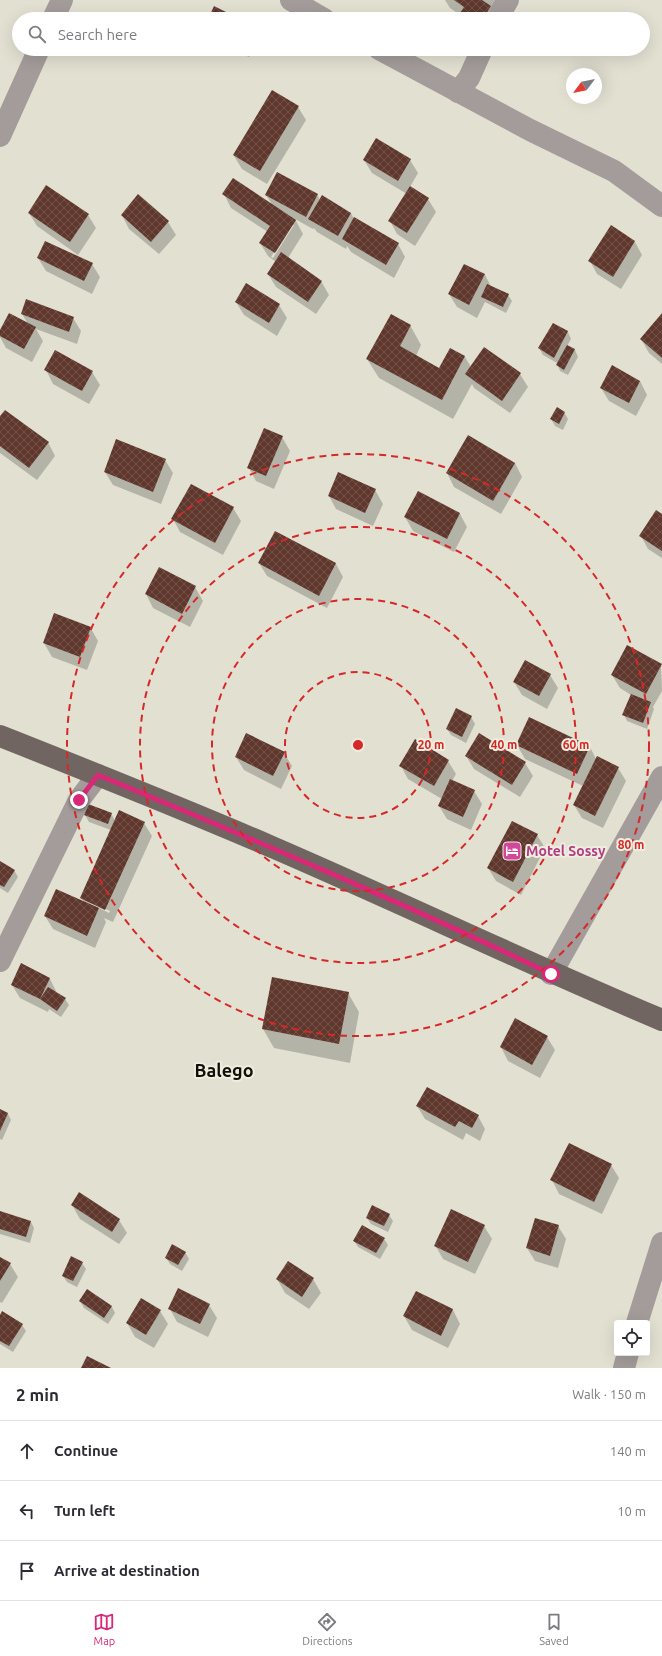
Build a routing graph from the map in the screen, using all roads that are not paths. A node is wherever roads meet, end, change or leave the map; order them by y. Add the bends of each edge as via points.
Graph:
1 (62, 0) edge
2 (291, 0) edge
3 (508, 0) edge
4 (56, 12) edge
5 (312, 12) edge
6 (501, 12) edge
7 (37, 56) edge
8 (392, 56) edge
9 (479, 56) edge
10 (458, 92) junction
11 (0, 136) edge
12 (662, 206) edge
13 (0, 736) edge
14 (98, 775) junction
15 (662, 777) edge
16 (0, 962) edge
17 (551, 974) junction
18 (662, 1020) edge
19 (662, 1242) edge
20 (638, 1320) edge
21 (627, 1356) edge
22 (624, 1368) edge

1 - 4 street
2 - 5 street
3 - 6 street
7 - 11 street
8 - 10 street
9 - 10 street via 469,78
10 - 12 street via 614,172
13 - 14 main road
14 - 16 street via 79,800
14 - 17 main road via 278,849 473,936
15 - 17 street
17 - 18 main road
19 - 20 street
21 - 22 street

